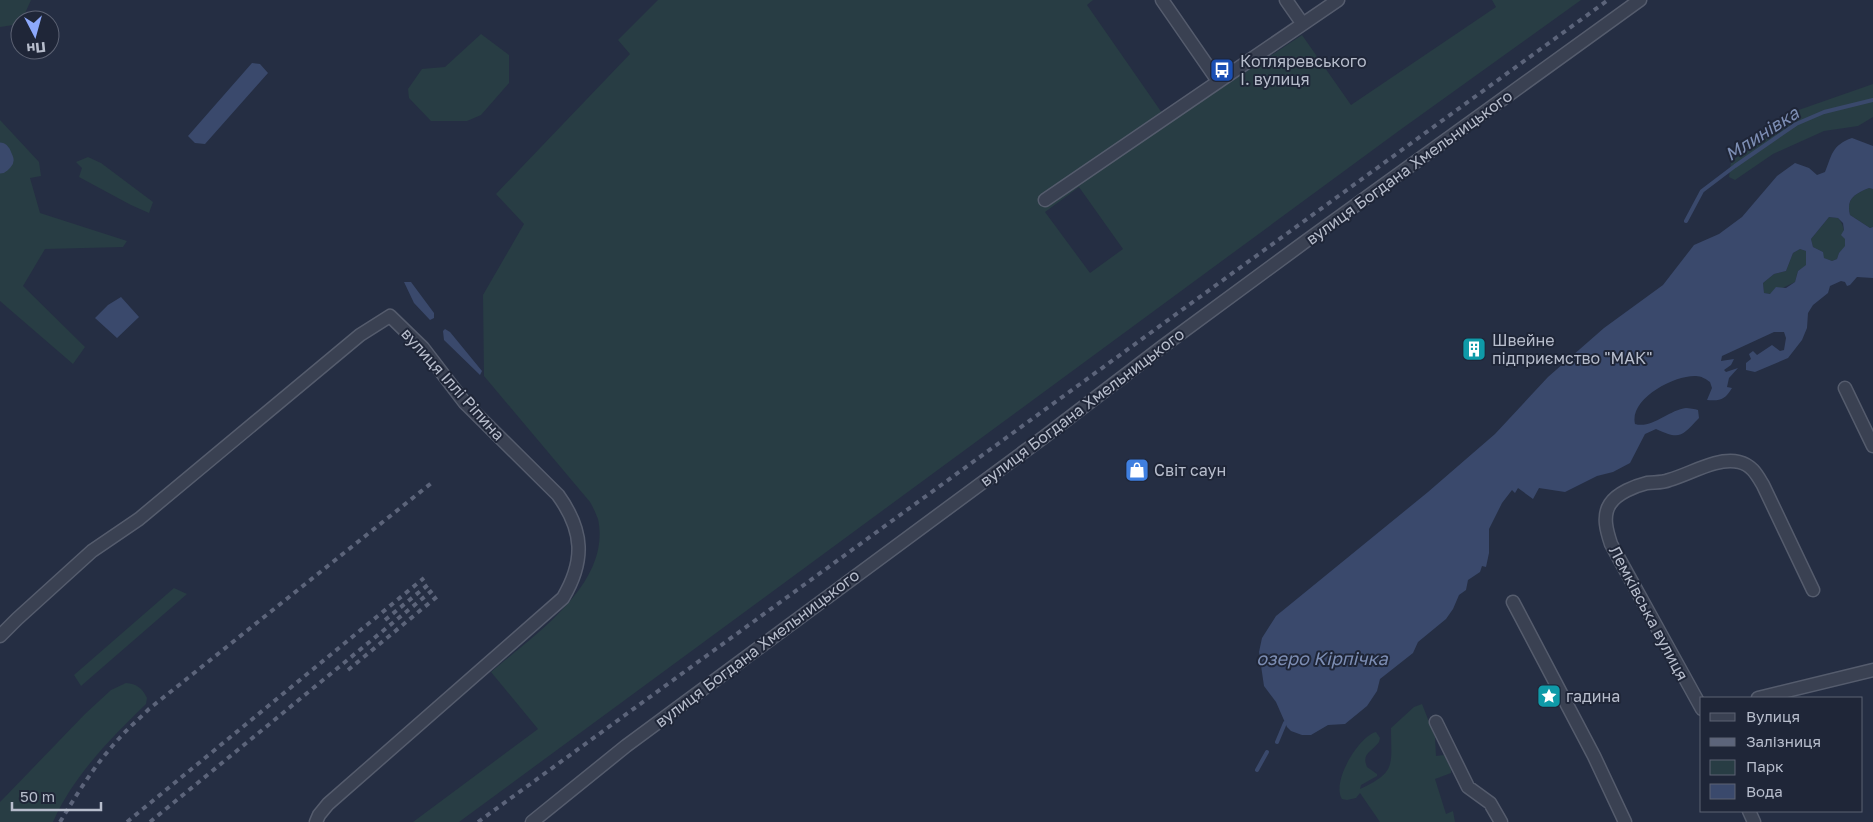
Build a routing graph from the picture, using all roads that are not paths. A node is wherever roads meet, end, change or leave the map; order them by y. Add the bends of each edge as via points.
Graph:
1 (1162, 0) edge
2 (1286, 0) edge
3 (1338, 0) edge
4 (1640, 0) edge
5 (1302, 23) junction
6 (1218, 81) junction
7 (1045, 200) dead end
8 (1844, 388) dead end
9 (1873, 446) edge
10 (1813, 590) dead end
11 (1513, 602) dead end
12 (0, 636) edge
13 (1873, 670) edge
14 (1762, 697) edge
15 (1700, 705) edge
16 (1436, 722) dead end
17 (316, 822) edge
18 (532, 822) edge
19 (1501, 822) edge
20 (1625, 822) edge

1 - 6 street
2 - 5 street
3 - 5 street
4 - 18 street, вулиця Богдана Хмельницького via 1194,324 626,746
5 - 6 street
6 - 7 street
8 - 9 street
10 - 15 street, Лемківська вулиця via 1763,485 1746,464 1718,463 1667,481 1647,483 1619,495 1610,504 1606,529 1611,544
11 - 20 street
12 - 17 street, вулиця Іллі Ріпина via 92,552 139,519 360,335 390,316 423,348 465,403 558,495 568,509 579,540 576,571 563,598 328,804
13 - 14 street
16 - 19 street via 1468,787 1490,803

